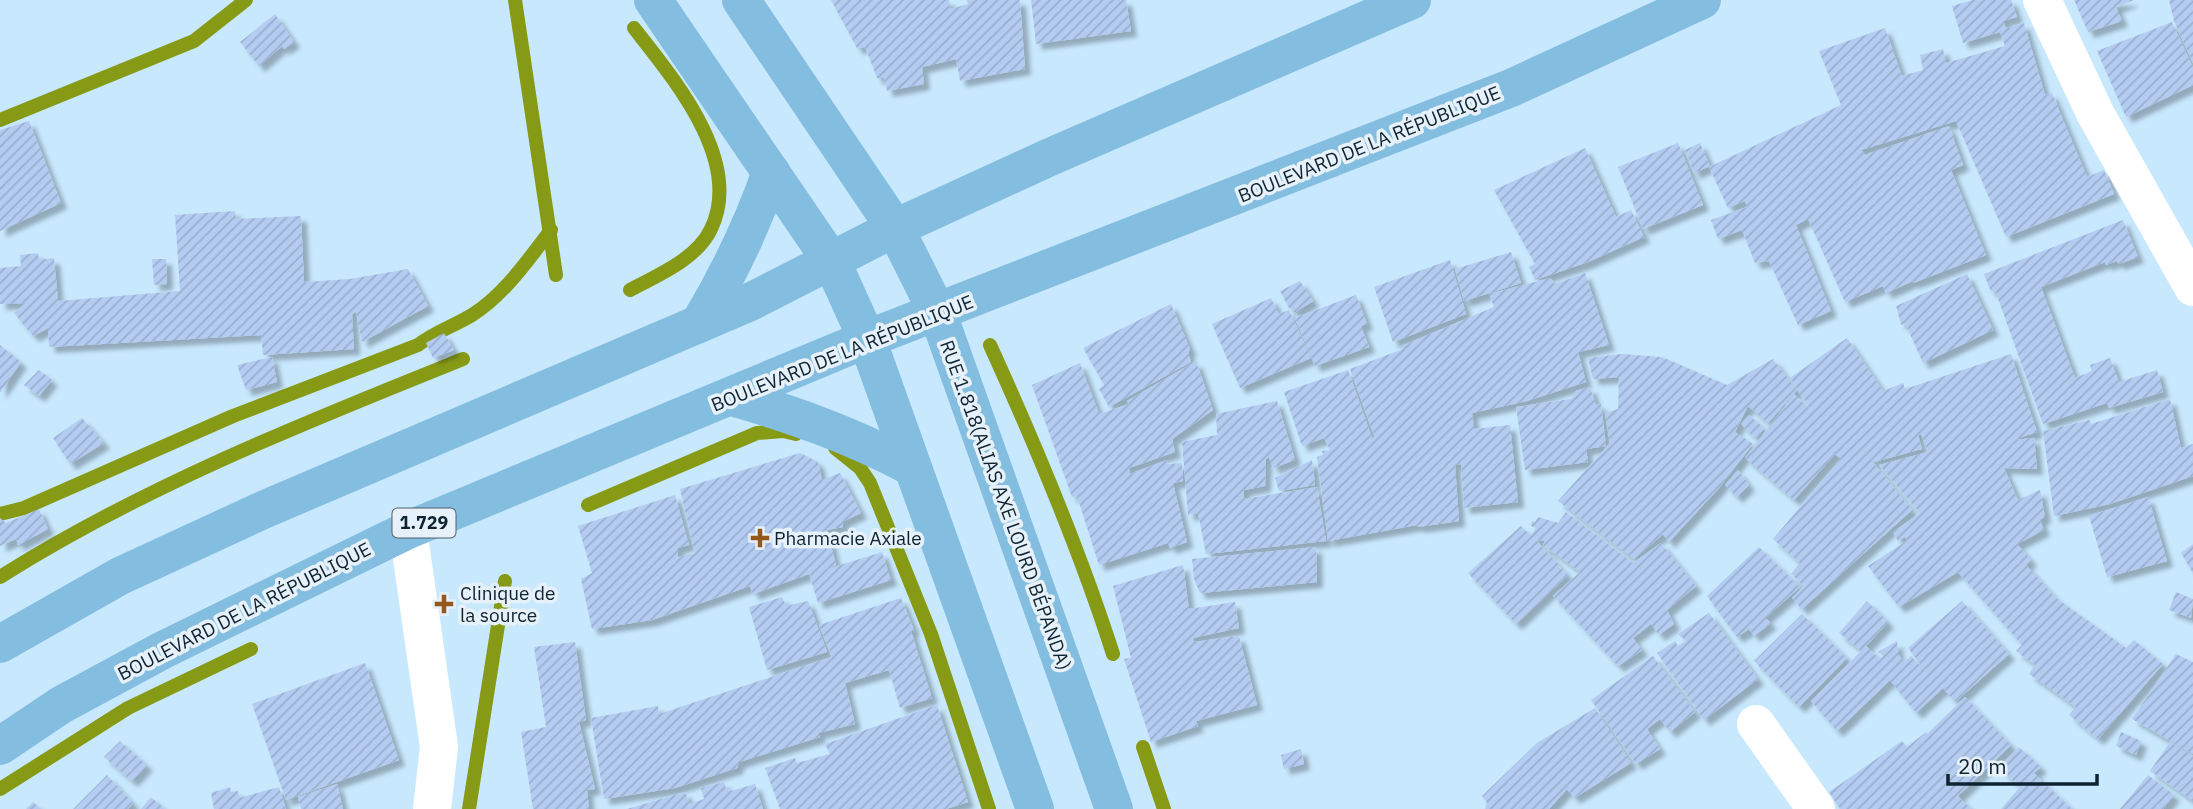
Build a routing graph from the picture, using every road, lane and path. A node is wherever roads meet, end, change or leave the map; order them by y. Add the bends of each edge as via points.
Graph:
1 (653, 0) edge
2 (741, 0) edge
3 (1412, 0) edge
4 (1702, 0) edge
5 (2042, 0) edge
6 (771, 172) junction
7 (895, 228) junction
8 (832, 262) junction
9 (2193, 287) edge
10 (938, 314) junction
11 (699, 324) junction
12 (867, 339) junction
13 (732, 397) junction
14 (912, 467) junction
15 (408, 530) junction
16 (0, 644) edge
17 (1756, 724) dead end
18 (0, 746) edge
19 (432, 809) edge
20 (1035, 809) edge
21 (1114, 809) edge
22 (1816, 809) edge

1 - 6 main road
2 - 7 main road, RUE 1.818(ALIAS AXE LOURD BÉPANDA)
3 - 7 main road
4 - 10 main road, BOULEVARD DE LA RÉPUBLIQUE via 1511,88
5 - 9 street via 2095,113
6 - 8 main road
6 - 11 main road via 733,268
7 - 8 main road
7 - 10 main road, RUE 1.818(ALIAS AXE LOURD BÉPANDA)
8 - 11 main road
8 - 12 main road
10 - 12 main road, BOULEVARD DE LA RÉPUBLIQUE
10 - 21 main road, RUE 1.818(ALIAS AXE LOURD BÉPANDA)
11 - 16 main road via 251,515 120,576
12 - 13 main road, BOULEVARD DE LA RÉPUBLIQUE / 1.729
12 - 14 main road
13 - 14 main road via 809,419
13 - 15 main road, BOULEVARD DE LA RÉPUBLIQUE / 1.729
14 - 20 main road
15 - 18 main road, BOULEVARD DE LA RÉPUBLIQUE / 1.729 via 163,650 61,705
15 - 19 street via 439,747
17 - 22 street

